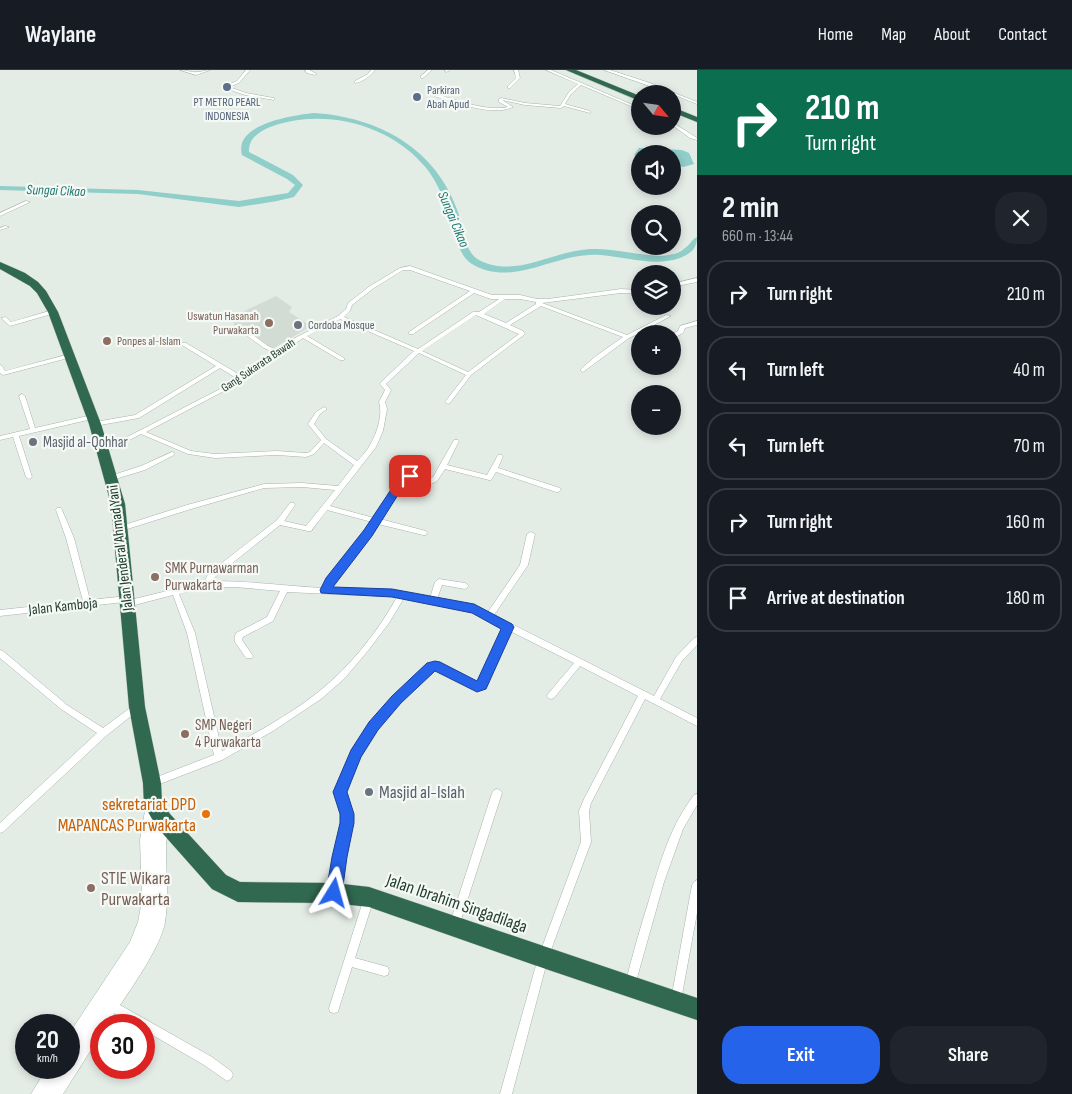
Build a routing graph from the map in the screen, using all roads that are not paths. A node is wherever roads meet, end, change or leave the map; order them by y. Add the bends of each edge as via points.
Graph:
1 (185, 70) edge
2 (208, 70) edge
3 (248, 70) edge
4 (307, 70) edge
5 (373, 70) edge
6 (430, 70) edge
7 (516, 70) edge
8 (548, 70) edge
9 (570, 70) edge
10 (578, 70) edge
11 (606, 70) edge
12 (314, 74) dead end
13 (422, 77) dead end
14 (356, 82) dead end
15 (581, 84) junction
16 (509, 87) dead end
17 (435, 91) dead end
18 (631, 93) edge
19 (631, 94) edge
20 (273, 99) dead end
21 (697, 103) edge
22 (564, 105) junction
23 (631, 105) edge
24 (589, 112) dead end
25 (681, 115) edge
26 (697, 122) edge
27 (681, 128) edge
28 (697, 139) edge
29 (28, 202) dead end
30 (0, 214) edge
31 (7, 227) dead end
32 (0, 229) edge
33 (0, 266) edge
34 (697, 280) edge
35 (681, 284) edge
36 (473, 290) junction
37 (631, 292) edge
38 (503, 298) junction
39 (539, 303) junction
40 (53, 312) junction
41 (480, 314) junction
42 (668, 316) dead end
43 (340, 317) junction
44 (4, 318) dead end
45 (697, 323) edge
46 (653, 325) edge
47 (237, 326) dead end
48 (507, 326) junction
49 (681, 332) edge
50 (411, 334) dead end
51 (303, 336) junction
52 (631, 336) edge
53 (627, 338) junction
54 (184, 344) dead end
55 (418, 351) junction
56 (276, 352) junction
57 (70, 356) junction
58 (342, 359) dead end
59 (220, 366) junction
60 (584, 370) dead end
61 (1, 372) edge
62 (469, 374) junction
63 (240, 378) junction
64 (22, 396) dead end
65 (448, 402) dead end
66 (324, 409) dead end
67 (90, 420) junction
68 (33, 430) junction
69 (142, 432) junction
70 (15, 434) junction
71 (0, 438) edge
72 (324, 440) junction
73 (456, 440) dead end
74 (102, 452) junction
75 (172, 454) dead end
76 (500, 456) dead end
77 (358, 465) junction
78 (443, 466) junction
79 (494, 469) junction
80 (29, 477) dead end
81 (112, 478) junction
82 (339, 488) junction
83 (558, 490) dead end
84 (292, 505) dead end
85 (324, 507) junction
86 (59, 510) dead end
87 (376, 520) junction
88 (279, 522) junction
89 (121, 530) junction
90 (423, 533) dead end
91 (532, 534) dead end
92 (207, 584) junction
93 (465, 586) dead end
94 (285, 589) junction
95 (326, 590) junction
96 (175, 592) junction
97 (402, 594) junction
98 (433, 601) junction
99 (127, 602) junction
100 (87, 603) junction
101 (0, 613) edge
102 (489, 616) junction
103 (508, 627) junction
104 (697, 640) edge
105 (0, 653) edge
106 (249, 656) dead end
107 (579, 662) junction
108 (643, 695) junction
109 (551, 696) dead end
110 (655, 701) junction
111 (137, 707) junction
112 (697, 722) edge
113 (103, 733) junction
114 (219, 757) junction
115 (152, 783) junction
116 (497, 793) dead end
117 (697, 798) edge
118 (158, 812) junction
119 (0, 829) edge
120 (697, 884) edge
121 (334, 893) junction
122 (370, 896) junction
123 (454, 926) junction
124 (543, 958) junction
125 (348, 960) junction
126 (384, 972) dead end
127 (125, 973) junction
128 (630, 985) junction
129 (675, 1002) junction
130 (111, 1004) junction
131 (334, 1008) dead end
132 (697, 1009) edge
133 (80, 1034) edge
134 (227, 1075) dead end
135 (53, 1079) edge
136 (47, 1093) edge
137 (506, 1094) edge

1 - 2 street via 196,74
3 - 20 street via 238,82 226,87
4 - 12 street
5 - 14 street
6 - 13 street
7 - 16 street via 518,78
8 - 15 street
9 - 19 highway
10 - 18 highway
11 - 21 street
15 - 22 street via 570,93
15 - 23 street
17 - 22 street via 435,95 503,110 511,107 501,100 543,106
22 - 24 street
25 - 26 highway
27 - 28 street
29 - 30 street
31 - 32 street
33 - 40 highway, Jalan Jenderal Ahmad Yani via 34,284
34 - 35 street
36 - 38 street, Gang Sukarata Bawah
36 - 43 street, Gang Sukarata Bawah via 406,268 372,287 350,304
36 - 50 street
37 - 39 street, Gang Sukarata Bawah
38 - 39 street, Gang Sukarata Bawah via 525,297
38 - 41 street
39 - 48 street
39 - 53 street
40 - 44 street via 10,324
40 - 57 highway, Jalan Jenderal Ahmad Yani
41 - 48 street
41 - 55 street via 472,314
42 - 46 street
43 - 51 street, Gang Sukarata Bawah
43 - 55 street
45 - 49 street via 682,327
47 - 56 street
48 - 62 street via 522,334
51 - 56 street, Gang Sukarata Bawah
51 - 58 street
52 - 53 street
53 - 60 street
54 - 59 street
55 - 62 street
55 - 77 street via 383,384 388,390 382,402 384,410 380,431 373,447
56 - 63 street, Gang Sukarata Bawah
57 - 61 street
57 - 67 highway, Jalan Jenderal Ahmad Yani
59 - 63 street
59 - 67 street via 136,417
62 - 65 street
63 - 69 street, Gang Sukarata Bawah via 202,402
64 - 68 street
66 - 72 street via 311,422
67 - 68 street
67 - 74 highway, Jalan Jenderal Ahmad Yani
68 - 70 street
69 - 72 street via 190,453 215,456 306,455
69 - 74 street, Gang Sukarata Bawah
70 - 71 street
70 - 80 street
72 - 77 street
73 - 78 street
74 - 81 highway, Jalan Jenderal Ahmad Yani
75 - 81 street
76 - 79 street
77 - 82 street
78 - 79 street via 489,478
78 - 87 street via 432,482 405,476
79 - 83 street
81 - 89 highway, Jalan Jenderal Ahmad Yani
82 - 85 street
82 - 89 street via 302,485 256,487
84 - 88 street
85 - 87 street
85 - 88 street via 307,529
86 - 100 street
87 - 90 street
87 - 95 street
88 - 92 street via 212,575
89 - 99 highway, Jalan Jenderal Ahmad Yani
91 - 102 street via 524,565
92 - 94 street, Jalan Kamboja
92 - 96 street, Jalan Kamboja
93 - 98 street via 439,582
94 - 95 street, Jalan Kamboja
94 - 106 street via 270,619 239,635 238,640
95 - 97 street, Jalan Kamboja
96 - 99 street, Jalan Kamboja
96 - 114 street via 191,633
97 - 98 street, Jalan Kamboja
97 - 114 street via 391,614 333,684 318,697
98 - 102 street, Jalan Kamboja via 474,609
99 - 100 street, Jalan Kamboja
99 - 111 highway, Jalan Jenderal Ahmad Yani
100 - 101 street, Jalan Kamboja
102 - 103 street, Jalan Kamboja
103 - 107 street, Jalan Kamboja
103 - 121 street via 482,686 432,666 374,726 356,754 340,792 347,823
104 - 110 street via 679,659
105 - 113 street via 64,706
107 - 108 street, Jalan Kamboja
107 - 109 street
108 - 110 street, Jalan Kamboja
108 - 124 street via 587,802 584,812 586,842
110 - 112 street, Jalan Kamboja
111 - 113 street
111 - 115 highway, Jalan Jenderal Ahmad Yani
113 - 119 street
114 - 115 street
115 - 118 highway, Jalan Jenderal Ahmad Yani
116 - 123 street
117 - 128 street via 672,841
118 - 121 highway, Jalan Ibrahim Singadilaga via 210,874 229,889 253,894
118 - 127 main road, Jalan Jenderal Ahmad Yani via 157,924 145,951
120 - 129 street
121 - 122 highway, Jalan Ibrahim Singadilaga
122 - 123 highway, Jalan Ibrahim Singadilaga
122 - 125 street
123 - 124 highway, Jalan Ibrahim Singadilaga
124 - 128 highway, Jalan Ibrahim Singadilaga
124 - 137 street
125 - 126 street
125 - 131 street
127 - 130 main road, Jalan Jenderal Ahmad Yani
127 - 133 main road, Jalan Jenderal Ahmad Yani
128 - 129 highway, Jalan Ibrahim Singadilaga
129 - 132 highway, Jalan Ibrahim Singadilaga
130 - 134 street
130 - 136 main road, Jalan Jenderal Ahmad Yani
135 - 136 main road, Jalan Jenderal Ahmad Yani

